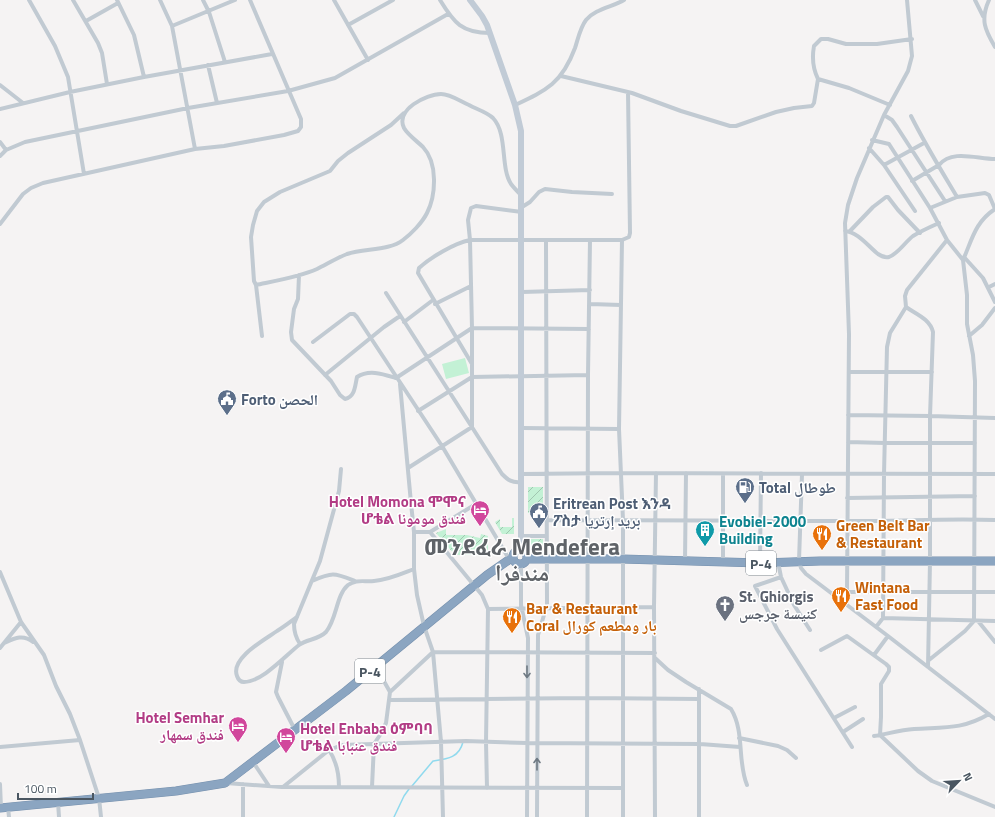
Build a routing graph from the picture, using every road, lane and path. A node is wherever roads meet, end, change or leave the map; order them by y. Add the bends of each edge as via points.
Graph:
1 (30, 0) edge
2 (73, 0) edge
3 (160, 0) edge
4 (203, 0) edge
5 (235, 0) edge
6 (250, 0) edge
7 (334, 0) edge
8 (393, 0) edge
9 (440, 0) edge
10 (470, 0) edge
11 (624, 0) edge
12 (907, 0) edge
13 (975, 0) edge
14 (989, 0) edge
15 (118, 1) edge
16 (209, 12) junction
17 (448, 14) junction
18 (983, 16) junction
19 (86, 21) junction
20 (348, 25) junction
21 (172, 26) junction
22 (490, 33) junction
23 (912, 39) junction
24 (995, 47) edge
25 (272, 54) junction
26 (368, 60) junction
27 (225, 62) junction
28 (208, 64) junction
29 (181, 69) junction
30 (561, 76) junction
31 (144, 77) junction
32 (818, 79) junction
33 (107, 84) junction
34 (0, 85) edge
35 (288, 91) junction
36 (70, 92) junction
37 (628, 92) junction
38 (23, 103) junction
39 (217, 103) junction
40 (515, 105) junction
41 (890, 105) junction
42 (188, 108) junction
43 (0, 109) edge
44 (406, 112) junction
45 (884, 115) junction
46 (911, 116) dead end
47 (78, 131) junction
48 (872, 140) junction
49 (0, 142) edge
50 (924, 143) junction
51 (869, 148) junction
52 (6, 150) junction
53 (195, 150) junction
54 (911, 150) junction
55 (0, 156) edge
56 (898, 158) junction
57 (995, 159) edge
58 (884, 165) junction
59 (939, 165) junction
60 (926, 173) junction
61 (84, 174) junction
62 (912, 181) junction
63 (612, 194) dead end
64 (522, 195) junction
65 (957, 197) junction
66 (944, 201) junction
67 (930, 208) junction
68 (522, 209) junction
69 (915, 211) dead end
70 (938, 223) junction
71 (0, 224) edge
72 (845, 231) junction
73 (850, 231) junction
74 (920, 233) junction
75 (470, 240) junction
76 (522, 240) junction
77 (546, 240) junction
78 (590, 240) junction
79 (622, 240) junction
80 (947, 240) junction
81 (964, 258) junction
82 (299, 274) junction
83 (995, 284) edge
84 (256, 285) junction
85 (472, 286) junction
86 (989, 287) junction
87 (546, 290) junction
88 (590, 290) junction
89 (386, 292) dead end
90 (522, 292) junction
91 (434, 302) junction
92 (995, 302) edge
93 (590, 304) junction
94 (621, 305) junction
95 (906, 307) junction
96 (995, 308) edge
97 (400, 316) junction
98 (404, 322) junction
99 (472, 328) junction
100 (522, 328) junction
101 (547, 329) junction
102 (589, 329) junction
103 (262, 336) dead end
104 (969, 336) junction
105 (370, 338) junction
106 (457, 338) junction
107 (313, 342) dead end
108 (427, 357) junction
109 (472, 364) junction
110 (849, 372) junction
111 (932, 372) junction
112 (886, 373) junction
113 (325, 375) junction
114 (588, 375) junction
115 (521, 376) junction
116 (546, 376) junction
117 (472, 377) junction
118 (396, 378) junction
119 (400, 384) junction
120 (449, 392) junction
121 (418, 411) junction
122 (848, 415) junction
123 (885, 416) junction
124 (930, 416) junction
125 (975, 417) junction
126 (995, 418) edge
127 (472, 427) junction
128 (522, 428) junction
129 (546, 428) junction
130 (588, 429) junction
131 (619, 429) junction
132 (848, 442) junction
133 (885, 443) junction
134 (930, 443) junction
135 (975, 443) junction
136 (442, 446) junction
137 (408, 468) junction
138 (341, 469) dead end
139 (547, 473) junction
140 (589, 473) junction
141 (621, 473) junction
142 (656, 473) junction
143 (686, 473) junction
144 (761, 473) junction
145 (522, 474) junction
146 (723, 474) junction
147 (802, 474) junction
148 (847, 474) junction
149 (884, 474) junction
150 (929, 474) junction
151 (975, 474) junction
152 (995, 474) edge
153 (521, 482) junction
154 (929, 496) junction
155 (975, 496) junction
156 (884, 497) junction
157 (847, 498) junction
158 (476, 504) junction
159 (975, 519) junction
160 (547, 520) junction
161 (588, 520) junction
162 (623, 520) junction
163 (723, 520) junction
164 (761, 520) junction
165 (929, 520) junction
166 (995, 520) edge
167 (655, 521) junction
168 (685, 521) junction
169 (800, 521) junction
170 (847, 521) junction
171 (885, 521) junction
172 (414, 532) junction
173 (430, 532) junction
174 (521, 536) junction
175 (547, 536) junction
176 (521, 550) junction
177 (511, 558) junction
178 (588, 559) junction
179 (622, 559) junction
180 (547, 560) junction
181 (655, 560) junction
182 (685, 561) junction
183 (799, 561) junction
184 (884, 561) junction
185 (930, 561) junction
186 (974, 561) junction
187 (995, 561) edge
188 (524, 562) junction
189 (723, 562) junction
190 (778, 562) junction
191 (847, 562) junction
192 (760, 563) junction
193 (414, 569) junction
194 (0, 572) edge
195 (781, 577) junction
196 (312, 581) junction
197 (355, 581) junction
198 (474, 585) junction
199 (847, 592) junction
200 (884, 592) junction
201 (929, 592) junction
202 (974, 592) junction
203 (995, 592) edge
204 (839, 599) junction
205 (546, 608) junction
206 (588, 608) junction
207 (622, 608) junction
208 (654, 608) junction
209 (488, 609) junction
210 (522, 609) junction
211 (297, 617) junction
212 (883, 618) junction
213 (929, 620) junction
214 (976, 621) junction
215 (995, 621) edge
216 (21, 622) junction
217 (424, 626) junction
218 (876, 627) junction
219 (810, 630) dead end
220 (888, 636) junction
221 (995, 642) edge
222 (4, 643) junction
223 (300, 644) junction
224 (0, 648) edge
225 (40, 648) junction
226 (821, 650) dead end
227 (433, 652) junction
228 (488, 653) junction
229 (528, 653) junction
230 (538, 653) junction
231 (588, 653) junction
232 (622, 653) junction
233 (655, 653) junction
234 (874, 655) junction
235 (655, 658) junction
236 (929, 660) junction
237 (282, 661) junction
238 (376, 666) junction
239 (928, 667) junction
240 (699, 689) junction
241 (390, 692) junction
242 (527, 698) junction
243 (537, 698) junction
244 (587, 698) junction
245 (437, 699) junction
246 (487, 699) junction
247 (622, 699) junction
248 (655, 699) junction
249 (699, 699) junction
250 (390, 700) junction
251 (855, 706) dead end
252 (989, 714) junction
253 (834, 718) junction
254 (863, 719) dead end
255 (995, 719) edge
256 (295, 730) junction
257 (843, 732) junction
258 (880, 735) junction
259 (874, 736) dead end
260 (739, 738) junction
261 (80, 740) junction
262 (441, 742) junction
263 (486, 742) junction
264 (527, 743) junction
265 (537, 743) junction
266 (587, 743) junction
267 (623, 743) junction
268 (654, 743) junction
269 (374, 744) junction
270 (700, 744) junction
271 (0, 747) edge
272 (740, 747) junction
273 (852, 747) dead end
274 (329, 750) junction
275 (796, 758) dead end
276 (253, 762) junction
277 (225, 783) junction
278 (0, 784) edge
279 (243, 784) junction
280 (747, 785) dead end
281 (269, 786) junction
282 (282, 787) junction
283 (339, 787) junction
284 (372, 787) junction
285 (442, 788) junction
286 (487, 788) junction
287 (527, 788) junction
288 (537, 788) junction
289 (587, 788) junction
290 (623, 788) junction
291 (99, 798) junction
292 (58, 802) junction
293 (3, 807) edge
294 (995, 807) edge
295 (9, 817) edge
296 (59, 817) edge
297 (101, 817) edge
298 (243, 817) edge
299 (442, 817) edge
300 (527, 817) edge
301 (537, 817) edge
302 (587, 817) edge
303 (623, 817) edge
304 (655, 817) edge
305 (699, 817) edge

1 - 36 street via 62,62
2 - 19 street
3 - 21 street
4 - 16 street
5 - 16 street
6 - 25 street
7 - 20 street
8 - 20 street
9 - 17 street
10 - 22 main road
11 - 30 street via 594,13 587,20 570,62
12 - 23 street
13 - 18 street
14 - 18 street
15 - 19 street
15 - 31 street via 134,35
16 - 21 street
16 - 27 street
17 - 22 street via 467,30
17 - 26 street
18 - 24 street via 988,35
19 - 33 street via 102,53
20 - 26 street
21 - 29 street
22 - 40 main road
23 - 32 street via 877,44 846,44 821,39 814,46 813,53
23 - 41 street via 912,56 908,71
25 - 27 street
25 - 35 street
26 - 35 street via 335,78
27 - 28 street
28 - 29 street
28 - 39 street
29 - 31 street
29 - 42 street
30 - 37 street
30 - 40 street via 550,87
31 - 33 street
32 - 37 street via 812,106 776,112 736,126 694,115
32 - 41 street via 849,88
33 - 36 street
34 - 38 street
35 - 39 street
35 - 53 street via 300,119 301,127 298,131
36 - 38 street
36 - 47 street
37 - 79 street via 630,233 629,237
38 - 43 street
39 - 42 street
40 - 64 main road via 522,131
41 - 45 street
42 - 47 street
42 - 53 street
44 - 64 street via 425,99 440,94 450,96 492,117 502,141 510,183
44 - 82 street via 402,120 404,129 425,149 434,167 434,189 426,213 402,241 390,246 347,254 316,270
44 - 84 street via 348,153 330,171 280,192 264,202 257,211 251,237
45 - 48 street
45 - 54 street via 898,127
46 - 50 street
47 - 52 street via 25,142
47 - 61 street
48 - 51 street
48 - 56 street via 889,144
49 - 52 street
50 - 54 street
50 - 59 street
51 - 58 street
51 - 72 street via 848,205
52 - 55 street
53 - 61 street
54 - 56 street
54 - 60 street
56 - 58 street
56 - 62 street
57 - 59 street via 961,156 947,158
58 - 69 street
59 - 60 street
59 - 65 street
60 - 62 street
60 - 66 street
61 - 71 street via 31,188 23,194
62 - 67 street
63 - 68 street via 545,189
64 - 68 main road
65 - 66 street
65 - 81 street via 987,194 995,210 984,217 977,226
66 - 67 street
67 - 70 street
68 - 75 street via 476,206 471,208 468,220
68 - 76 main road
70 - 74 street
70 - 80 street
72 - 73 street
72 - 110 street
73 - 74 street via 881,256 888,258
73 - 74 street via 873,207 888,197
75 - 76 street
75 - 85 street
75 - 91 street via 450,248 419,268 418,273
76 - 77 street
76 - 90 main road
77 - 78 street
77 - 87 street
78 - 79 street
78 - 88 street
79 - 94 street
80 - 81 street
80 - 95 street via 908,290
81 - 86 street via 978,271
81 - 104 street
82 - 84 street
82 - 113 street via 292,340
83 - 86 street
84 - 103 street
85 - 91 street
85 - 99 street
86 - 92 street
87 - 88 street
87 - 90 street
87 - 101 street
88 - 93 street
89 - 97 street
90 - 100 main road
91 - 98 street
91 - 106 street
93 - 94 street
93 - 102 street
94 - 131 street
95 - 111 street via 931,325
95 - 112 street via 890,333
96 - 104 street via 982,325
97 - 98 street
97 - 105 street
98 - 108 street
99 - 100 street
99 - 106 street
99 - 109 street
100 - 101 street
100 - 115 main road
101 - 102 street
101 - 116 street
102 - 114 street
104 - 125 street via 975,381
105 - 107 street via 354,314 350,314
105 - 113 street
105 - 118 street
106 - 108 street
106 - 109 street
108 - 118 street
108 - 120 street
109 - 117 street
110 - 112 street
110 - 122 street
111 - 112 street
111 - 124 street
112 - 123 street
113 - 118 street via 345,399 350,398 356,378 363,373 383,374
114 - 116 street
114 - 130 street
115 - 116 street
115 - 117 street
115 - 128 main road
116 - 129 street
117 - 120 street
117 - 127 street
118 - 119 street
119 - 121 street
119 - 137 street
120 - 121 street
120 - 127 street
121 - 136 street
122 - 123 street
122 - 132 street
123 - 124 street
123 - 133 street
124 - 125 street
124 - 134 street
125 - 126 street
125 - 135 street
127 - 136 street
127 - 153 street via 502,474 515,483
128 - 129 street
128 - 145 main road
129 - 130 street
129 - 139 street
130 - 131 street
130 - 140 street
131 - 141 street
132 - 133 street
132 - 148 street
133 - 134 street
133 - 149 street
134 - 135 street
134 - 150 street
135 - 151 street
136 - 137 street
136 - 158 street
137 - 172 street
138 - 196 street via 339,491
139 - 140 street
139 - 145 street
139 - 160 street
140 - 141 street
140 - 161 street
141 - 142 street
141 - 162 street
142 - 143 street
142 - 167 street
143 - 146 street
143 - 168 street
144 - 146 street
144 - 147 street
144 - 164 street
145 - 153 main road
146 - 163 street
147 - 148 street
147 - 169 street
148 - 149 street
148 - 157 street
149 - 150 street
149 - 156 street
150 - 151 street
150 - 154 street
151 - 152 street
151 - 155 street
153 - 174 main road
154 - 155 street
154 - 156 street
154 - 165 street
155 - 159 street
156 - 157 street
156 - 171 street
157 - 170 street
158 - 173 street
158 - 177 street
159 - 165 street
159 - 166 street
159 - 186 street
160 - 161 street
160 - 175 street
161 - 162 street
161 - 178 street
162 - 167 street
162 - 179 street
163 - 164 street
163 - 168 street
163 - 189 street
164 - 169 street
164 - 192 street
165 - 171 street
165 - 185 street
167 - 168 street
167 - 181 street
168 - 182 street
169 - 170 street
169 - 183 street
170 - 171 street
170 - 191 street
171 - 184 street
172 - 173 street
172 - 193 street
173 - 198 street
174 - 175 street
174 - 176 main road
175 - 180 street
176 - 177 highway, P-4 via 516,551
176 - 188 highway via 526,552
177 - 188 highway via 516,563
177 - 198 highway, P-4
178 - 179 highway, P-4
178 - 180 highway, P-4
178 - 206 street
179 - 181 highway, P-4
179 - 207 street
180 - 188 highway, P-4
180 - 205 street
181 - 182 highway, P-4
181 - 208 street
182 - 189 highway, P-4
183 - 190 highway, P-4
183 - 191 highway, P-4
183 - 204 street via 806,574
184 - 185 highway, P-4
184 - 191 highway, P-4
184 - 200 street
185 - 186 highway, P-4
185 - 201 street
186 - 187 highway, P-4
186 - 202 street
188 - 210 street
189 - 192 highway, P-4
190 - 192 highway, P-4
190 - 195 street
191 - 199 street
193 - 197 street via 384,580
193 - 217 street
194 - 216 street
195 - 219 street via 794,605
195 - 253 street via 755,586 777,629
196 - 197 street via 330,574
196 - 211 street
197 - 223 street via 346,586 326,632 317,639
198 - 209 street
198 - 217 highway, P-4
199 - 200 street
199 - 204 street
200 - 201 street
200 - 212 street
201 - 202 street
201 - 213 street
202 - 203 street
202 - 214 street
204 - 218 street
205 - 206 street
205 - 210 street
205 - 230 street via 538,635
206 - 207 street
206 - 231 street
207 - 208 street
207 - 232 street
208 - 233 street
209 - 210 street
209 - 228 street
210 - 229 street via 528,638
211 - 223 street via 294,630
211 - 237 street via 248,651 238,666 236,675 243,682 258,677
212 - 213 street
212 - 218 street
213 - 214 street
213 - 236 street
214 - 215 street
214 - 221 street
214 - 236 street
216 - 222 street
216 - 225 street
217 - 227 street
217 - 238 highway, P-4
218 - 220 street
220 - 234 street
220 - 239 street
222 - 224 street
222 - 225 street via 24,637
223 - 237 street
225 - 261 street
226 - 234 street via 847,636
227 - 228 street
227 - 241 street
227 - 245 street
228 - 229 street
228 - 246 street
229 - 230 street
229 -> 242 street
230 - 231 street
230 - 243 street
231 - 232 street
231 - 244 street
232 - 233 street
232 - 247 street
233 - 235 street
234 - 258 street via 889,667 881,684
235 - 240 street via 674,674
235 - 248 street
236 - 239 street
237 - 256 street via 276,692
238 - 241 street
238 - 256 highway, P-4
239 - 252 street
240 - 249 street
240 - 260 street via 731,709
241 - 250 street
242 - 243 street
242 - 246 street
242 - 264 street
243 - 244 street
243 - 265 street
244 - 247 street
244 - 266 street
245 - 246 street
245 - 250 street
245 - 262 street
246 - 263 street
247 - 248 street
247 - 267 street
248 - 249 street
248 - 268 street
249 - 270 street
250 - 269 street via 386,723
251 - 253 street
252 - 255 street
252 - 258 street via 960,726 912,729
253 - 257 street
254 - 257 street
256 - 276 highway, P-4
257 - 273 street
258 - 259 street
258 - 294 street via 932,781
260 - 272 street
260 - 275 street via 778,746
261 - 271 street
261 - 291 street
262 - 263 street
262 - 269 street
262 - 285 street
263 - 264 street
263 - 286 street
264 - 265 street
264 - 287 street
265 - 266 street
288 -> 265 street
266 - 267 street
266 - 289 street
267 - 268 street
267 - 290 street
268 - 270 street
268 - 304 street
269 - 274 street via 342,745
269 - 284 street
270 - 272 street
270 - 305 street
272 - 280 street
274 - 282 street
274 - 283 street via 337,766
276 - 277 highway, P-4
276 - 281 street
277 - 279 street
277 - 291 highway, P-4
278 - 293 street
279 - 281 street
279 - 298 street
281 - 282 street
282 - 283 street
283 - 284 street
284 - 285 street
285 - 286 street
285 - 299 street
286 - 287 street
287 - 288 street
287 - 300 street
288 - 289 street
288 - 301 street
289 - 290 street
289 - 302 street
290 - 303 street
291 - 292 highway, P-4
291 - 297 street
292 - 293 highway, P-4
292 - 296 street
293 - 295 street

